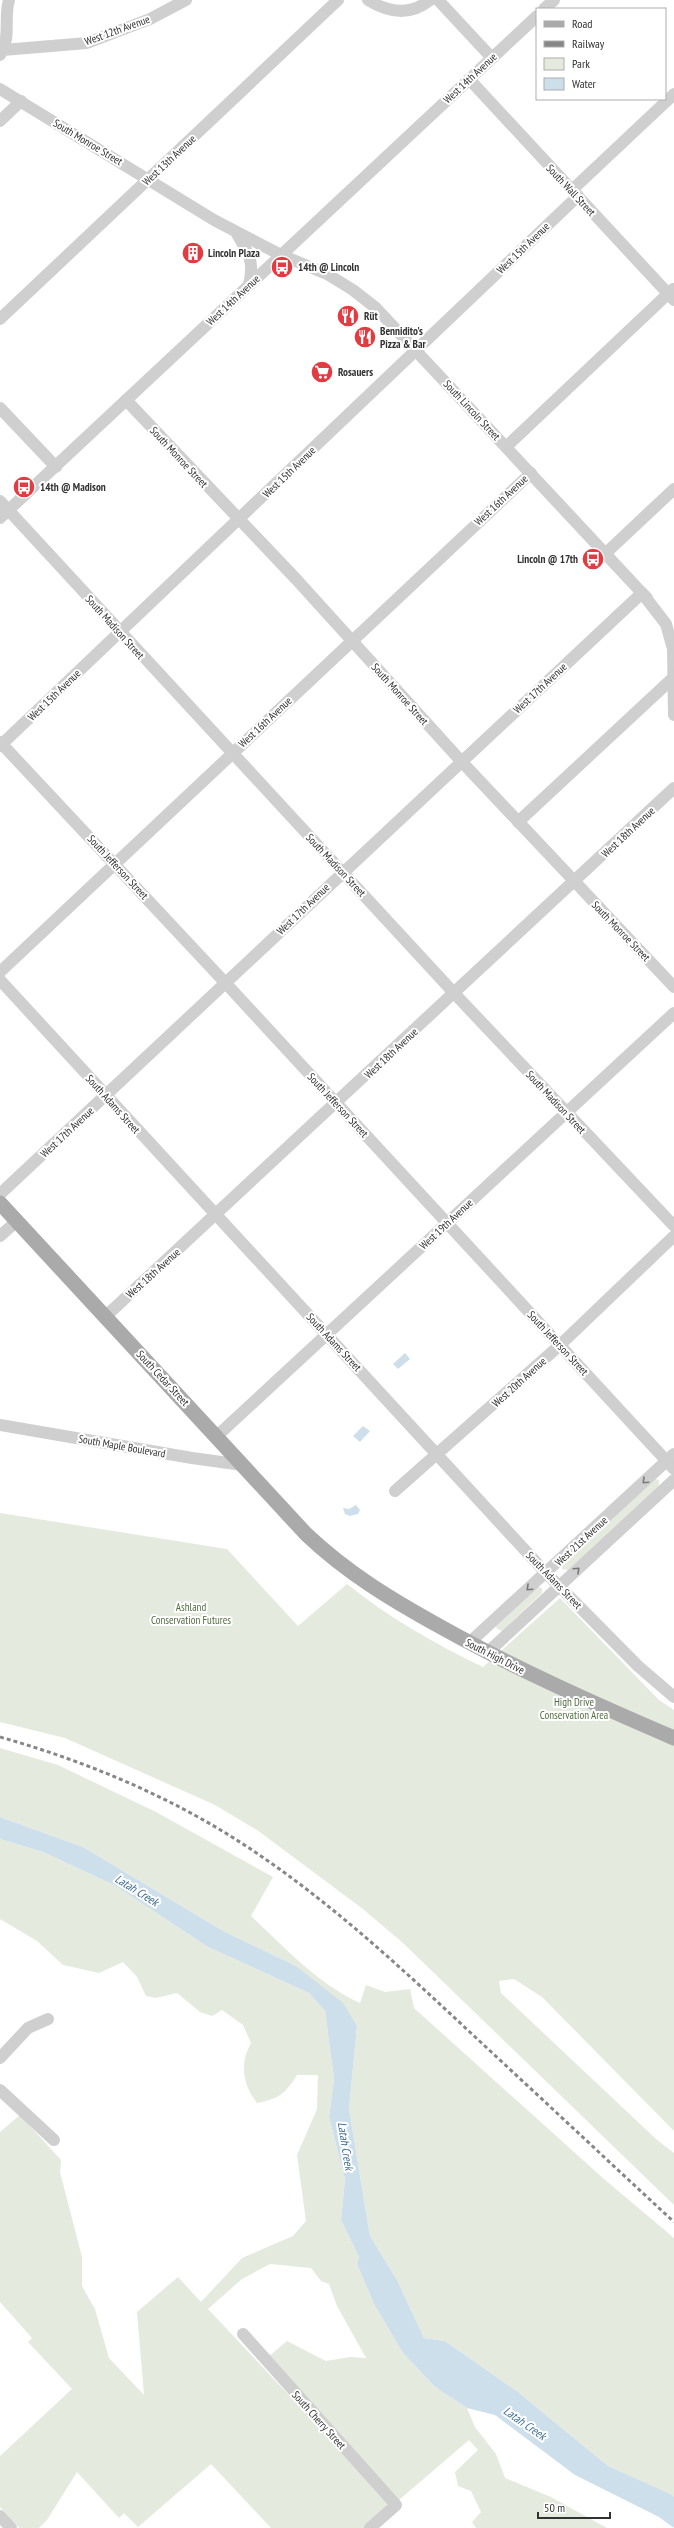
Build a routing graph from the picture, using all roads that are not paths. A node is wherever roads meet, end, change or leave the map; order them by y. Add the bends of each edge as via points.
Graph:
1 (9, 0) edge
2 (186, 0) edge
3 (338, 0) edge
4 (368, 0) edge
5 (430, 0) edge
6 (438, 0) edge
7 (554, 0) edge
8 (545, 8) edge
9 (536, 17) edge
10 (2, 52) edge
11 (492, 58) junction
12 (469, 79) junction
13 (0, 88) edge
14 (674, 94) edge
15 (21, 101) junction
16 (0, 121) edge
17 (148, 179) junction
18 (575, 193) junction
19 (236, 232) junction
20 (281, 255) junction
21 (249, 285) junction
22 (672, 294) edge
23 (0, 319) edge
24 (416, 350) junction
25 (126, 400) junction
26 (0, 408) edge
27 (506, 446) junction
28 (56, 467) junction
29 (531, 473) junction
30 (674, 489) edge
31 (0, 501) edge
32 (4, 514) edge
33 (239, 520) junction
34 (606, 554) junction
35 (642, 593) junction
36 (674, 622) edge
37 (119, 631) junction
38 (351, 640) junction
39 (673, 678) edge
40 (674, 715) edge
41 (1, 744) edge
42 (232, 754) junction
43 (461, 761) junction
44 (674, 788) edge
45 (518, 822) junction
46 (115, 864) junction
47 (342, 871) junction
48 (574, 882) junction
49 (0, 972) edge
50 (0, 980) edge
51 (225, 982) junction
52 (674, 986) edge
53 (454, 993) junction
54 (674, 1013) edge
55 (106, 1096) junction
56 (337, 1103) junction
57 (565, 1112) junction
58 (0, 1194) edge
59 (0, 1203) edge
60 (216, 1216) junction
61 (16, 1221) junction
62 (447, 1223) junction
63 (674, 1226) edge
64 (0, 1236) edge
65 (674, 1236) edge
66 (106, 1316) junction
67 (328, 1335) junction
68 (560, 1345) junction
69 (0, 1425) edge
70 (218, 1436) junction
71 (437, 1456) junction
72 (672, 1461) edge
73 (243, 1465) junction
74 (674, 1480) edge
75 (395, 1491) dead end
76 (326, 1553) joint
77 (546, 1573) junction
78 (559, 1587) junction
79 (469, 1643) junction
80 (487, 1653) junction
81 (674, 1697) edge
82 (674, 1738) edge
83 (48, 2020) dead end
84 (0, 2058) edge
85 (0, 2090) edge
86 (54, 2140) dead end
87 (243, 2334) dead end
88 (0, 2516) edge
89 (11, 2528) edge
90 (370, 2528) edge

1 - 10 street via 6,16 7,40
2 - 10 street, West 12th Avenue via 150,19 87,43
3 - 17 street, West 13th Avenue
4 - 5 street via 390,11 416,9
6 - 11 street
7 - 8 street
9 - 11 street, West 14th Avenue
11 - 12 street, West 14th Avenue
12 - 18 street, South Wall Street
12 - 20 street, West 14th Avenue
13 - 15 street, South Monroe Street
14 - 18 street, West 15th Avenue
15 - 16 street
15 - 17 street, South Monroe Street
17 - 19 street, South Monroe Street
17 - 23 street, West 13th Avenue
18 - 22 street, South Wall Street
18 - 24 street, West 15th Avenue
19 - 20 street, South Monroe Street
19 - 21 street via 250,255 253,269
20 - 21 street, West 14th Avenue
20 - 24 street, South Lincoln Street via 327,274 354,290 376,308
21 - 25 street, West 14th Avenue
22 - 27 street
24 - 27 street, South Lincoln Street
24 - 33 street, West 15th Avenue
25 - 28 street, West 14th Avenue
25 - 33 street, South Monroe Street
26 - 28 street
27 - 29 street, South Lincoln Street
28 - 32 street, West 14th Avenue
29 - 34 street, South Lincoln Street
29 - 38 street, West 16th Avenue
30 - 34 street
31 - 32 street, South Madison Street
32 - 37 street, South Madison Street
33 - 37 street, West 15th Avenue
33 - 38 street, South Monroe Street
34 - 35 street, South Lincoln Street
35 - 36 street, South Lincoln Street
35 - 39 street, South Lincoln Street via 666,624 673,649
35 - 43 street, West 17th Avenue
37 - 41 street, West 15th Avenue
37 - 42 street, South Madison Street
38 - 42 street, West 16th Avenue
38 - 43 street, South Monroe Street
39 - 40 street, South Lincoln Street
39 - 45 street
41 - 46 street, South Jefferson Street
42 - 46 street, West 16th Avenue
42 - 47 street, South Madison Street
43 - 45 street, South Monroe Street
43 - 47 street, West 17th Avenue
44 - 48 street, West 18th Avenue
45 - 48 street, South Monroe Street
46 - 49 street, West 16th Avenue
46 - 51 street, South Jefferson Street
47 - 51 street, West 17th Avenue
47 - 53 street, South Madison Street
48 - 52 street, South Monroe Street
48 - 53 street, West 18th Avenue
50 - 55 street, South Adams Street
51 - 55 street, West 17th Avenue
51 - 56 street, South Jefferson Street
53 - 56 street, West 18th Avenue
53 - 57 street, South Madison Street
54 - 57 street, West 19th Avenue
55 - 58 street, West 17th Avenue
55 - 60 street, South Adams Street
56 - 60 street, West 18th Avenue
56 - 62 street, South Jefferson Street
57 - 62 street, West 19th Avenue
57 - 63 street, South Madison Street
59 - 61 main road, South Cedar Street
60 - 66 street, West 18th Avenue
60 - 67 street, South Adams Street
61 - 64 street
61 - 66 main road, South Cedar Street
62 - 67 street, West 19th Avenue
62 - 68 street, South Jefferson Street
65 - 68 street, West 20th Avenue
66 - 70 main road, South Cedar Street
67 - 70 street, West 19th Avenue
67 - 71 street, South Adams Street
68 - 71 street, West 20th Avenue
68 - 72 street, South Jefferson Street
69 - 73 street, South Maple Boulevard
70 - 73 main road, South Cedar Street
71 - 75 street, West 20th Avenue
71 - 77 street, South Adams Street
72 -> 77 street, West 21st Avenue
73 - 76 main road, South Cedar Street
78 -> 74 street, West 21st Avenue
76 - 79 main road, South High Drive via 378,1592
77 - 78 street, South Adams Street
77 -> 79 street, West 21st Avenue
78 - 80 street, West 21st Avenue
78 - 81 street, South Adams Street via 638,1666
79 - 80 main road, South High Drive
80 - 82 main road, South High Drive
83 - 84 street via 28,2028
85 - 86 street
87 - 90 street, South Cherry Street via 396,2505
88 - 89 street

